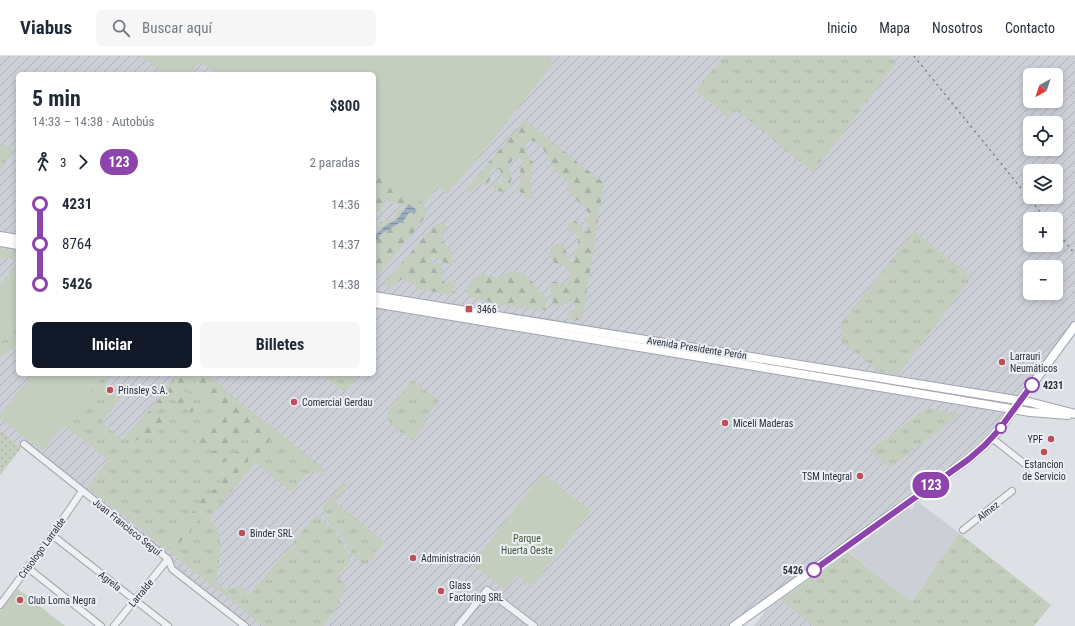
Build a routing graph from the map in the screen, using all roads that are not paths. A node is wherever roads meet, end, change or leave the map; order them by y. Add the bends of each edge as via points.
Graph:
1 (0, 236) edge
2 (16, 239) edge
3 (0, 242) edge
4 (16, 245) edge
5 (376, 296) edge
6 (376, 303) edge
7 (1075, 326) edge
8 (1020, 401) junction
9 (1014, 409) junction
10 (1075, 415) edge
11 (992, 438) junction
12 (24, 444) dead end
13 (1035, 472) dead end
14 (82, 491) junction
15 (1012, 491) dead end
16 (963, 530) dead end
17 (52, 535) junction
18 (168, 559) junction
19 (28, 568) junction
20 (135, 600) junction
21 (0, 605) edge
22 (101, 626) edge
23 (114, 626) edge
24 (168, 626) edge
25 (246, 626) edge
26 (458, 626) edge
27 (534, 626) edge
28 (734, 626) edge

1 - 2 main road
3 - 4 main road
5 - 8 main road, Avenida Presidente Perón
6 - 9 main road, Avenida Presidente Perón
7 - 8 main road
8 - 9 main road
8 - 10 main road, Avenida Presidente Perón via 1044,405
9 - 10 main road, Avenida Presidente Perón
9 - 11 main road
11 - 13 street
11 - 28 main road via 969,459
12 - 14 street, Juan Francisco Seguí
14 - 17 street, Crisologo Larralde
14 - 18 street, Juan Francisco Seguí
15 - 16 street, Almez
17 - 19 street, Crisologo Larralde
17 - 20 street, Agrela
18 - 20 street, Larralde
18 - 25 street, Juan Francisco Seguí via 172,569
19 - 21 street, Crisologo Larralde
19 - 22 street
20 - 23 street, Larralde
20 - 24 street, Agrela
26 - 27 street via 488,590

